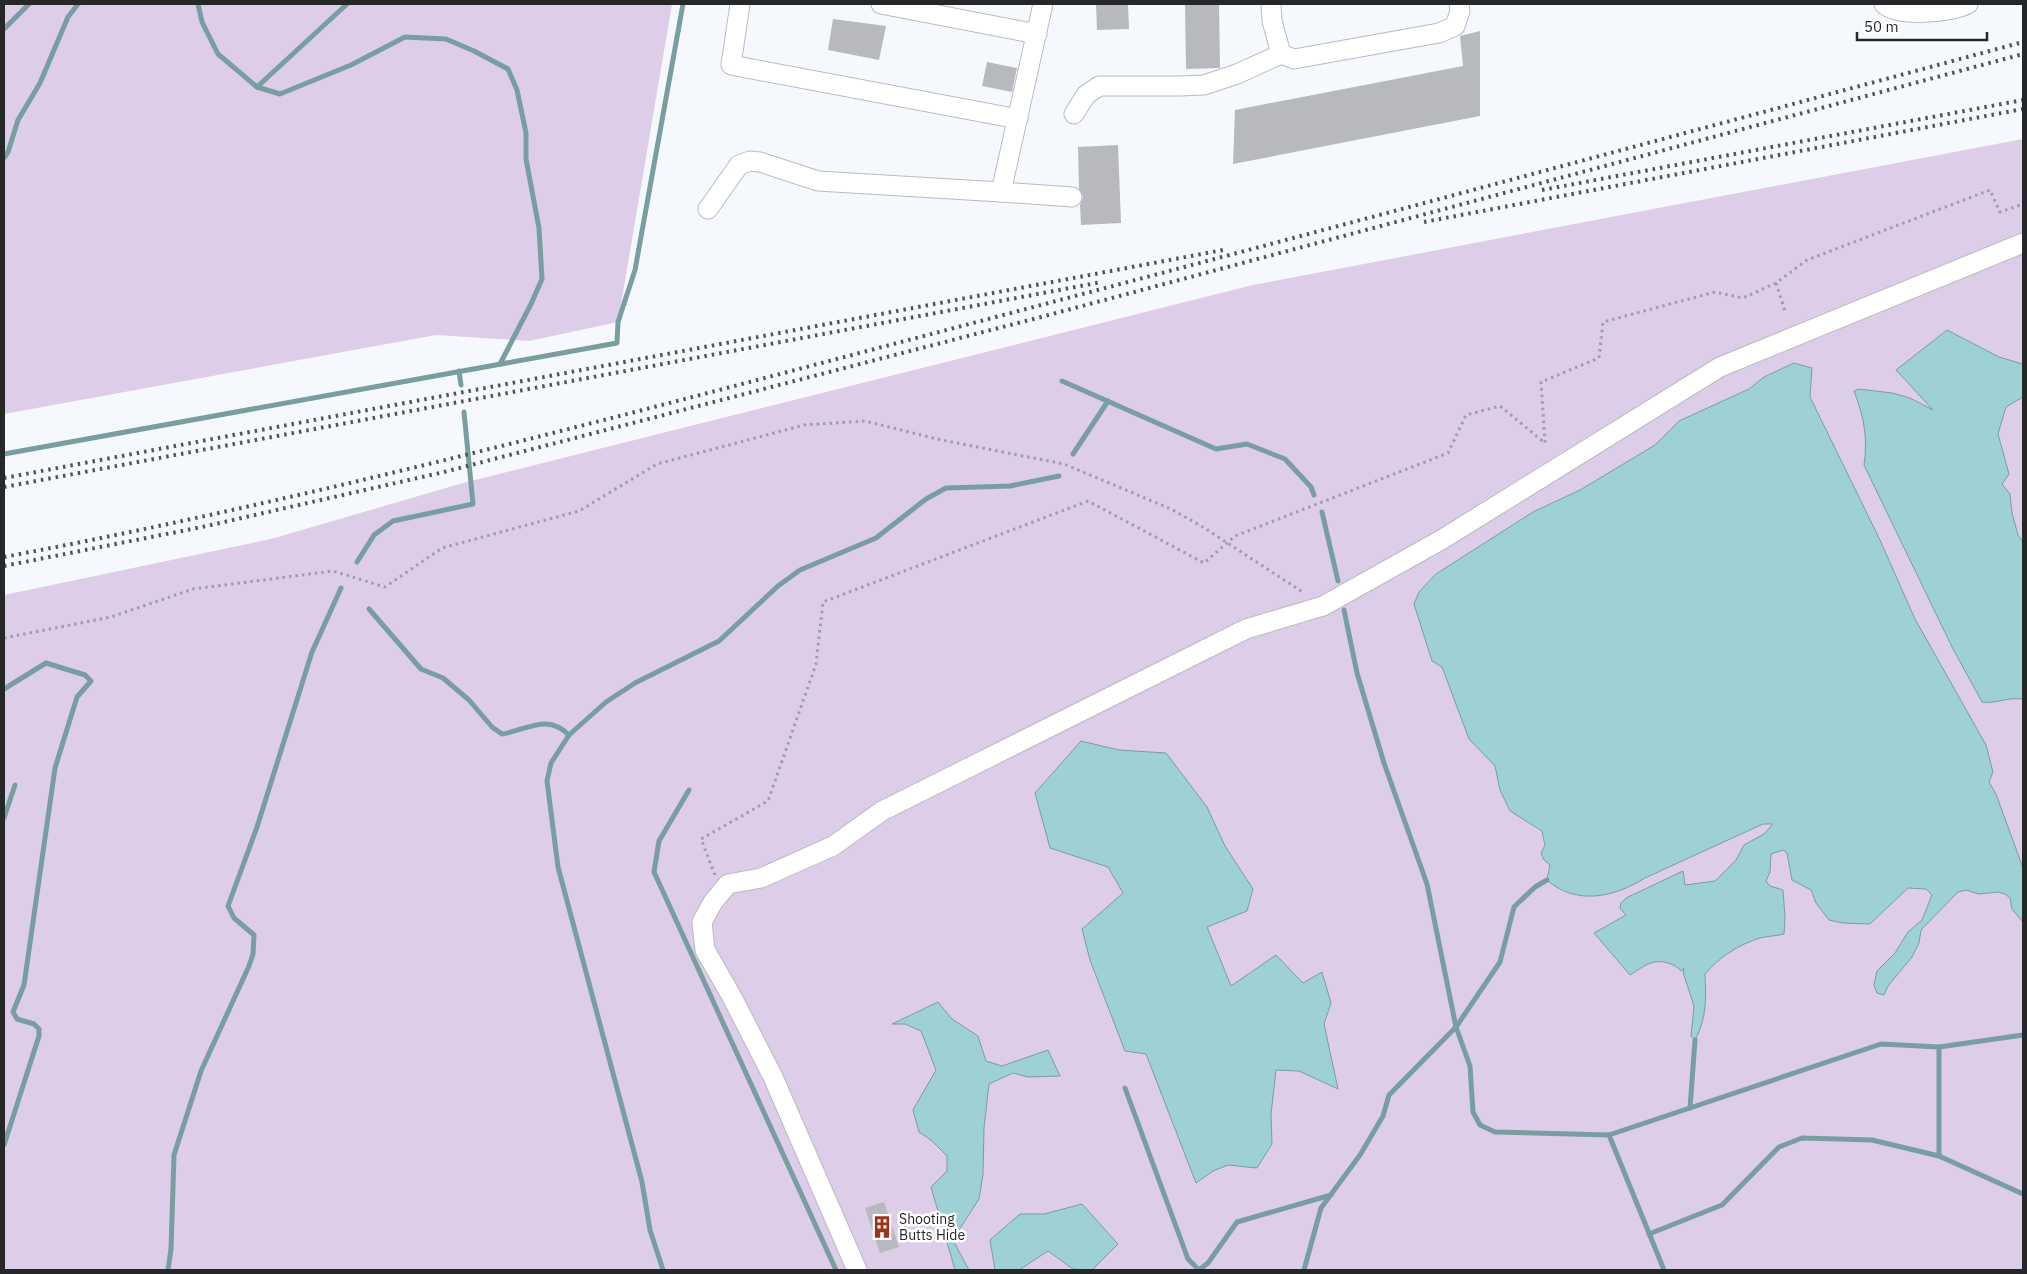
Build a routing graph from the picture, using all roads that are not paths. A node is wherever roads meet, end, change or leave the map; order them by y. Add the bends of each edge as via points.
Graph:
1 (740, 4) edge
2 (881, 4) edge
3 (1043, 4) edge
4 (1271, 4) edge
5 (1459, 4) edge
6 (1884, 4) edge
7 (1968, 4) edge
8 (1037, 34) junction
9 (1281, 54) junction
10 (1074, 114) dead end
11 (1018, 119) junction
12 (1001, 192) junction
13 (1072, 197) dead end
14 (708, 209) dead end
15 (2023, 243) edge
16 (857, 1270) edge

1 - 11 street via 731,65
2 - 8 street
3 - 8 street
4 - 9 street
5 - 9 street via 1455,26 1439,33 1294,59
6 - 7 street via 1896,10 1936,12
8 - 11 street
9 - 10 street via 1204,85 1099,86 1086,95
11 - 12 street
12 - 13 street
12 - 14 street via 818,181 750,161 740,165
15 - 16 street via 1720,366 1441,540 1323,606 1246,629 882,811 833,846 762,878 728,884 702,922 705,950 773,1077

